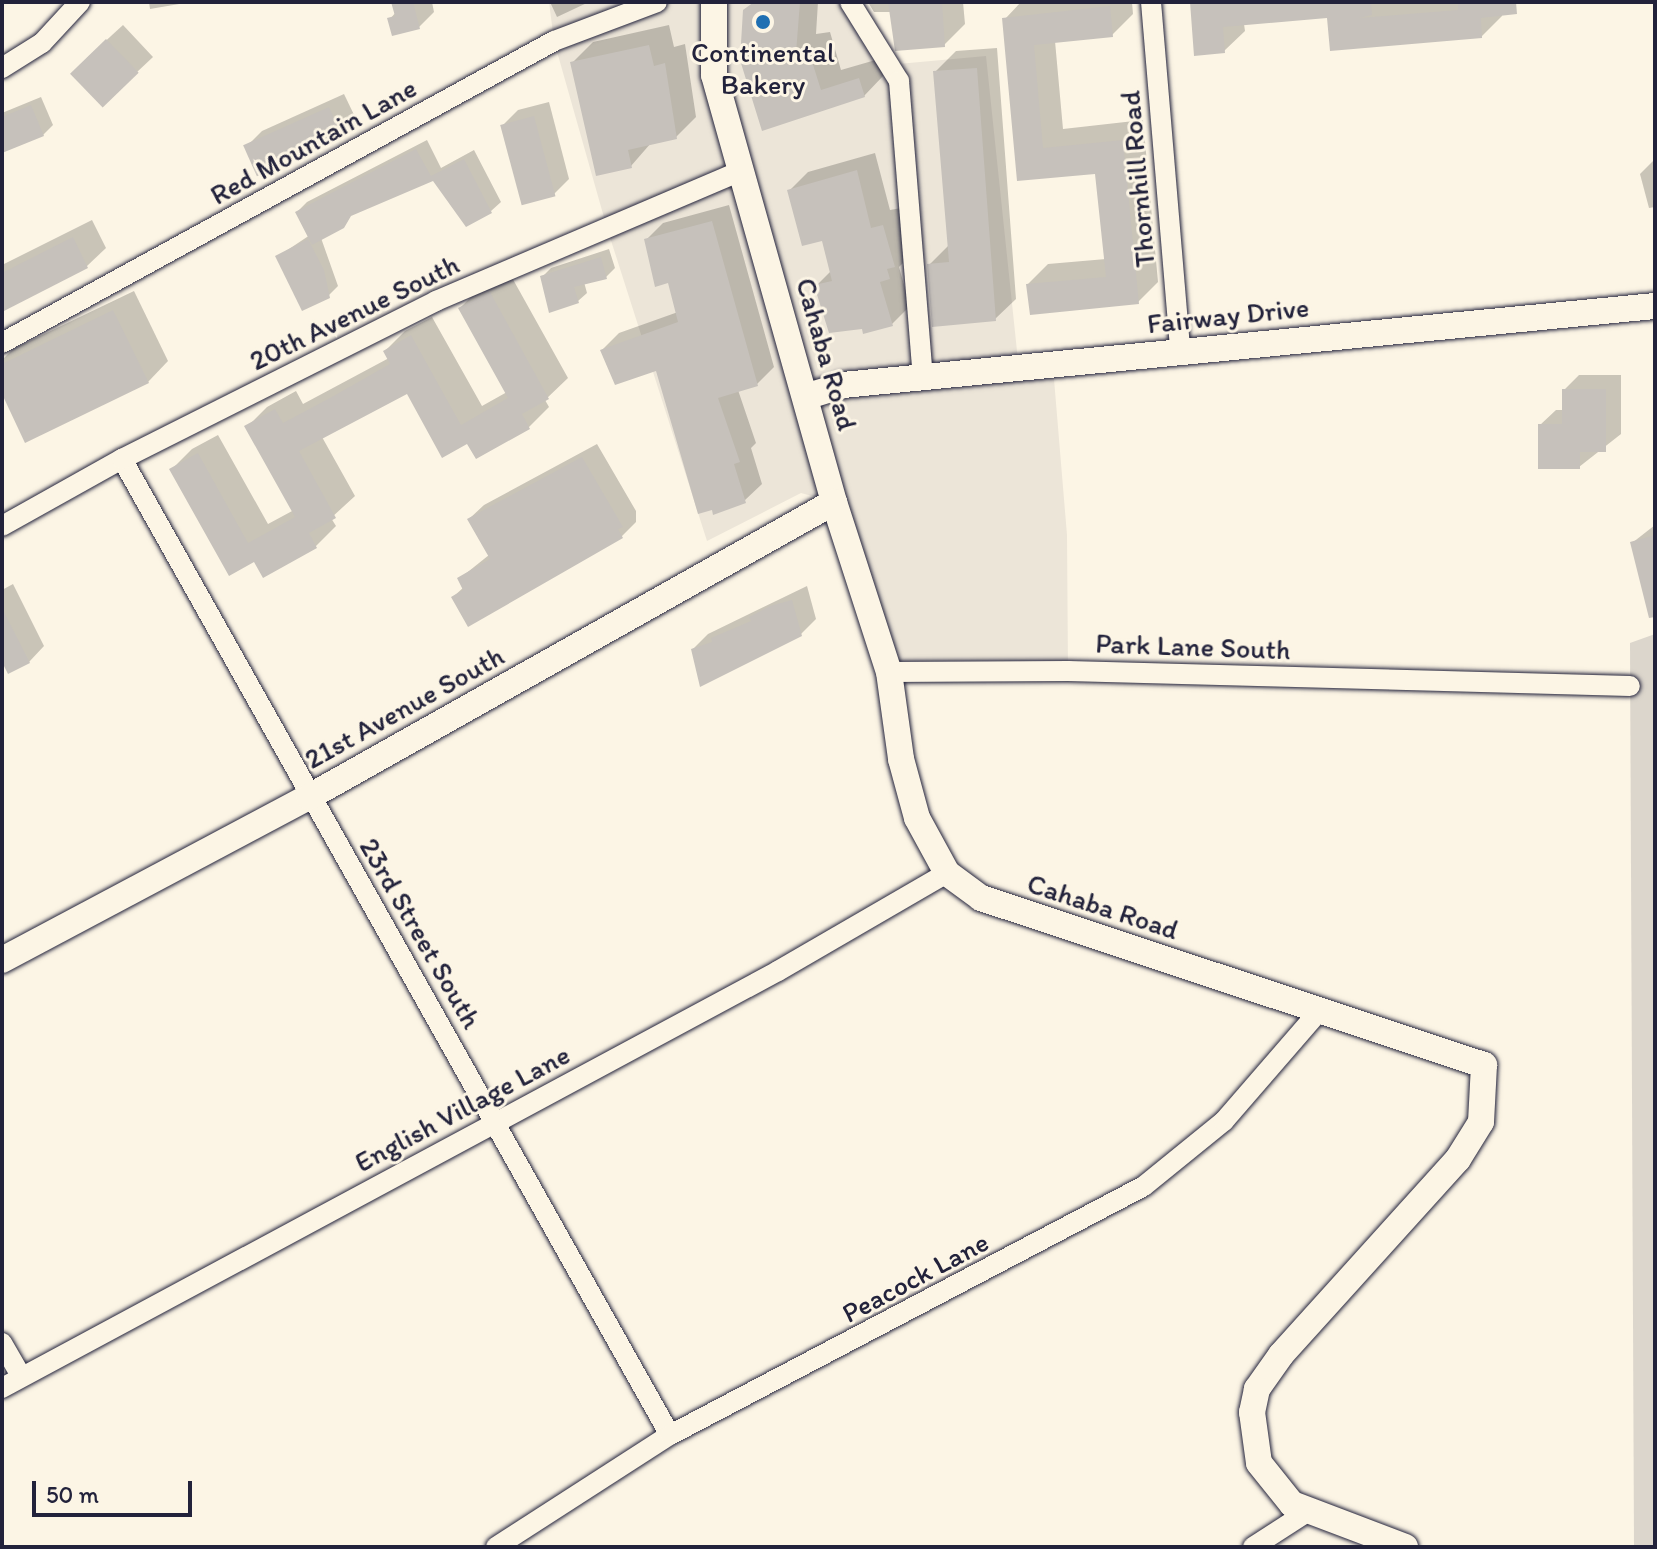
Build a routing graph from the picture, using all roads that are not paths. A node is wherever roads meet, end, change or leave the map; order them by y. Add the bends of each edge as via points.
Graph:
1 (80, 2) edge
2 (657, 2) edge
3 (714, 2) edge
4 (850, 2) edge
5 (1151, 2) edge
6 (2, 68) edge
7 (741, 171) junction
8 (1655, 306) edge
9 (2, 343) edge
10 (1180, 351) junction
11 (923, 377) junction
12 (808, 396) junction
13 (122, 459) junction
14 (834, 502) junction
15 (2, 526) edge
16 (889, 672) junction
17 (1630, 686) dead end
18 (309, 797) junction
19 (947, 873) junction
20 (2, 960) edge
21 (1321, 1009) junction
22 (496, 1121) junction
23 (2, 1343) edge
24 (22, 1377) junction
25 (2, 1388) edge
26 (670, 1435) junction
27 (1307, 1512) junction
28 (496, 1547) edge
29 (1253, 1547) edge
30 (1405, 1547) edge

1 - 6 street via 42,43
2 - 9 street, Red Mountain Lane via 554,41
3 - 7 street, Cahaba Road via 714,75
4 - 11 street via 899,81
5 - 10 street, Thornhill Road
7 - 12 street, Cahaba Road
7 - 13 street, 20th Avenue South via 436,301
8 - 10 street, Fairway Drive
10 - 11 street, Fairway Drive
11 - 12 street, Fairway Drive via 843,385
12 - 14 street, Cahaba Road
13 - 15 street, 20th Avenue South
13 - 18 street, 23rd Street South
14 - 16 street, Cahaba Road
14 - 18 street, 21st Avenue South
16 - 17 street, Park Lane South
16 - 19 street, Cahaba Road via 901,759 917,818
18 - 20 street, 21st Avenue South
18 - 22 street, 23rd Street South
19 - 21 street, Cahaba Road via 981,898
19 - 22 street, English Village Lane via 778,971
21 - 26 street, Peacock Lane via 1224,1121 1144,1186
21 - 27 street, Cahaba Road via 1484,1065 1481,1122 1458,1159 1281,1355 1257,1389 1250,1428 1259,1463 1278,1492
22 - 24 street, English Village Lane
22 - 26 street, 23rd Street South
23 - 24 street
24 - 25 street, English Village Lane
26 - 28 street, Peacock Lane
27 - 29 street
27 - 30 street, Cahaba Road

